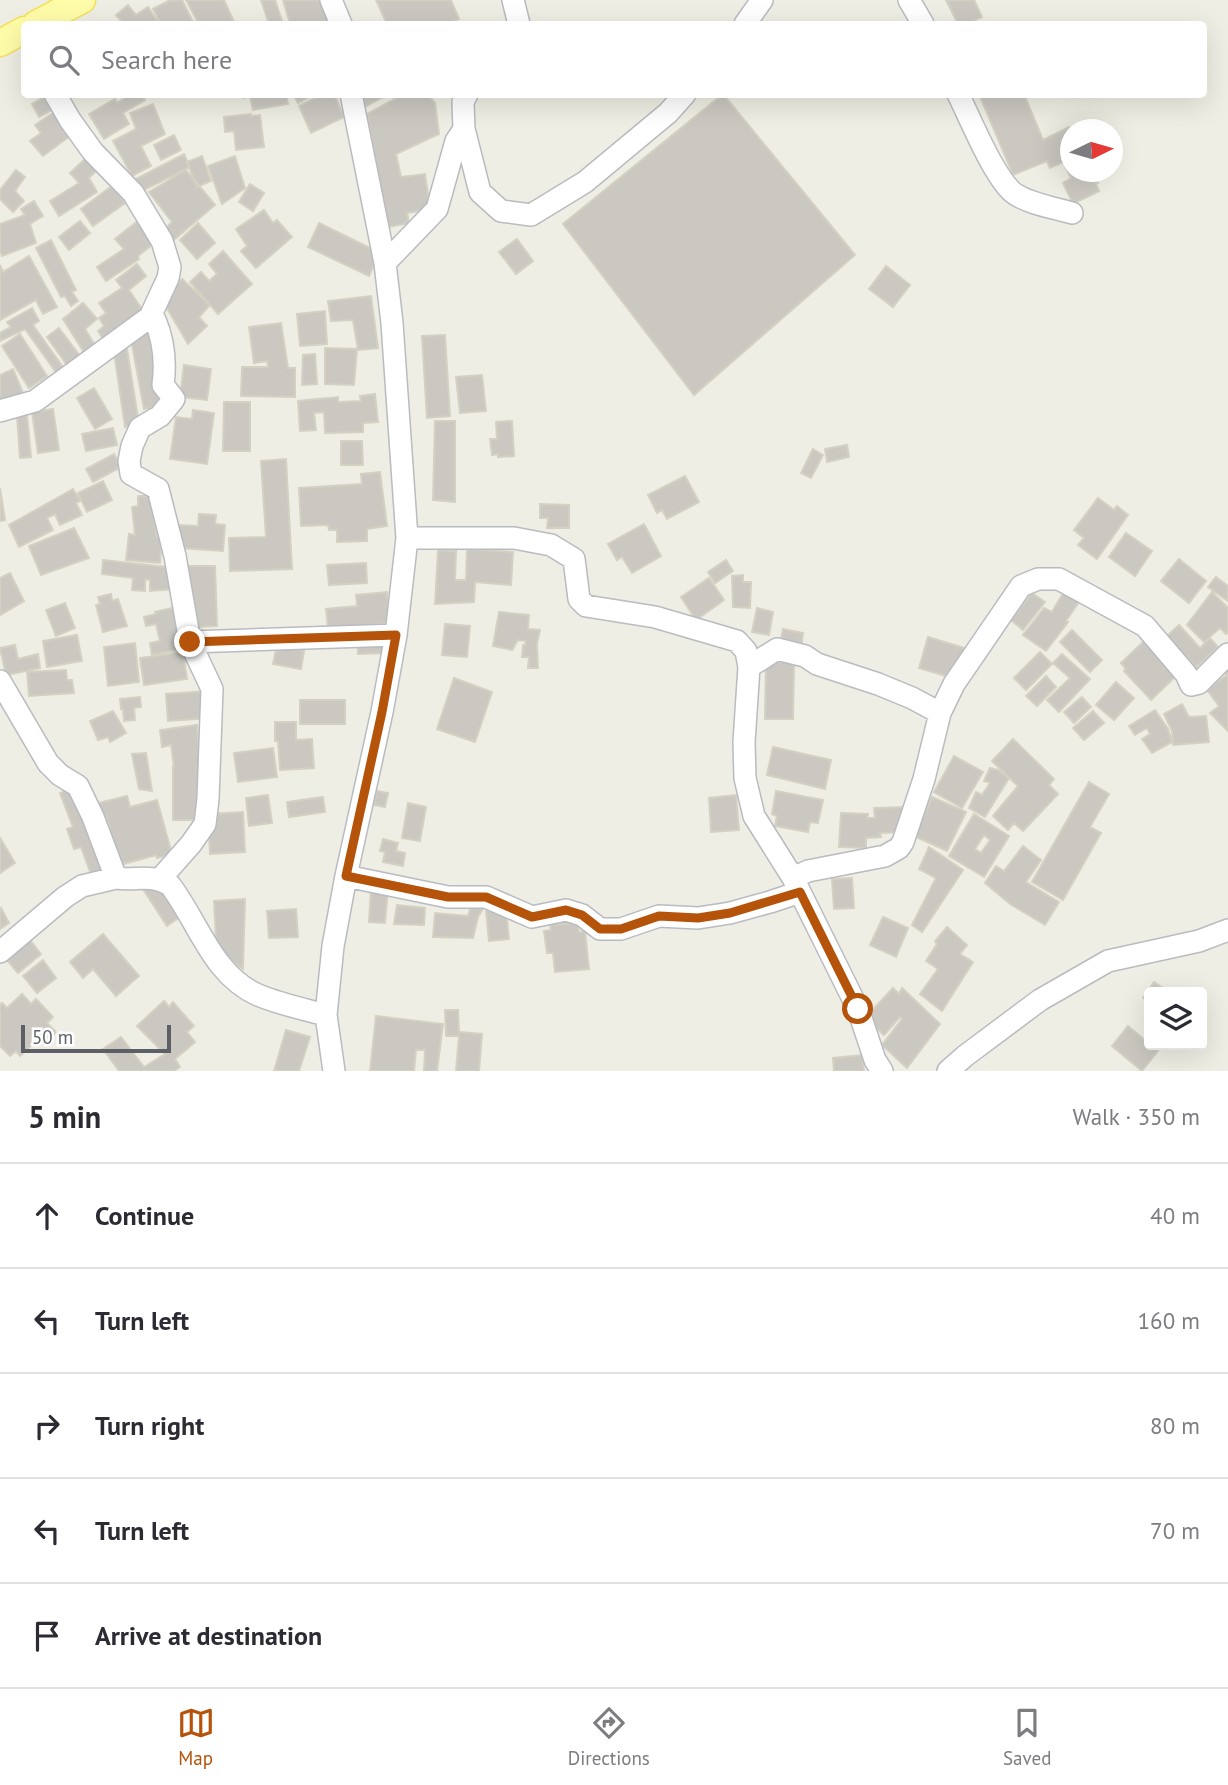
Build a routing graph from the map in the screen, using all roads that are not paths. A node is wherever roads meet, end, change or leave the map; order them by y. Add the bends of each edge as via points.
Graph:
1 (82, 0) edge
2 (331, 0) edge
3 (513, 0) edge
4 (762, 0) edge
5 (909, 0) edge
6 (45, 21) edge
7 (340, 21) edge
8 (518, 21) edge
9 (747, 21) edge
10 (921, 21) edge
11 (57, 98) edge
12 (352, 98) edge
13 (465, 98) edge
14 (681, 98) edge
15 (960, 98) edge
16 (464, 129) junction
17 (1072, 213) dead end
18 (385, 264) junction
19 (150, 317) junction
20 (0, 411) edge
21 (407, 538) junction
22 (396, 635) junction
23 (190, 642) junction
24 (1228, 654) edge
25 (749, 667) junction
26 (0, 681) edge
27 (940, 713) junction
28 (346, 876) junction
29 (116, 878) junction
30 (160, 879) junction
31 (796, 885) junction
32 (1228, 930) edge
33 (0, 952) edge
34 (326, 1015) junction
35 (334, 1071) edge
36 (883, 1071) edge
37 (948, 1071) edge

1 - 6 main road
2 - 7 street
3 - 8 street
4 - 9 street
5 - 10 street
11 - 19 street via 93,152 133,192 162,241 169,278
12 - 18 street
13 - 16 street
14 - 16 street via 585,182 531,215 501,211 480,192
15 - 17 street via 998,174 1014,193
16 - 18 street via 456,141 437,209
18 - 21 street
19 - 20 street via 35,401
19 - 23 street via 164,346 163,385 174,399 160,416 139,428 132,446 131,474 158,489
21 - 22 street
21 - 25 street via 514,538 551,545 573,559 579,599 586,606 655,617 737,641 746,651
22 - 23 street
22 - 28 street
23 - 30 street via 212,689 205,824
24 - 27 street via 1199,683 1191,685 1145,626 1059,579 1038,579 1021,586 954,684
25 - 27 street via 777,649 878,684
25 - 31 street via 745,778 754,816
26 - 29 street via 48,763 78,786
27 - 31 street via 924,779 899,848 885,856 808,872
28 - 31 street via 448,897 486,897 532,917 566,910 600,929 621,929 659,916 698,918 730,913
28 - 34 street
29 - 30 street
29 - 33 street via 82,886
30 - 34 street via 170,885 219,964 237,982 256,995
31 - 36 street via 858,1009
32 - 37 street via 1108,961 1040,1000
34 - 35 street

